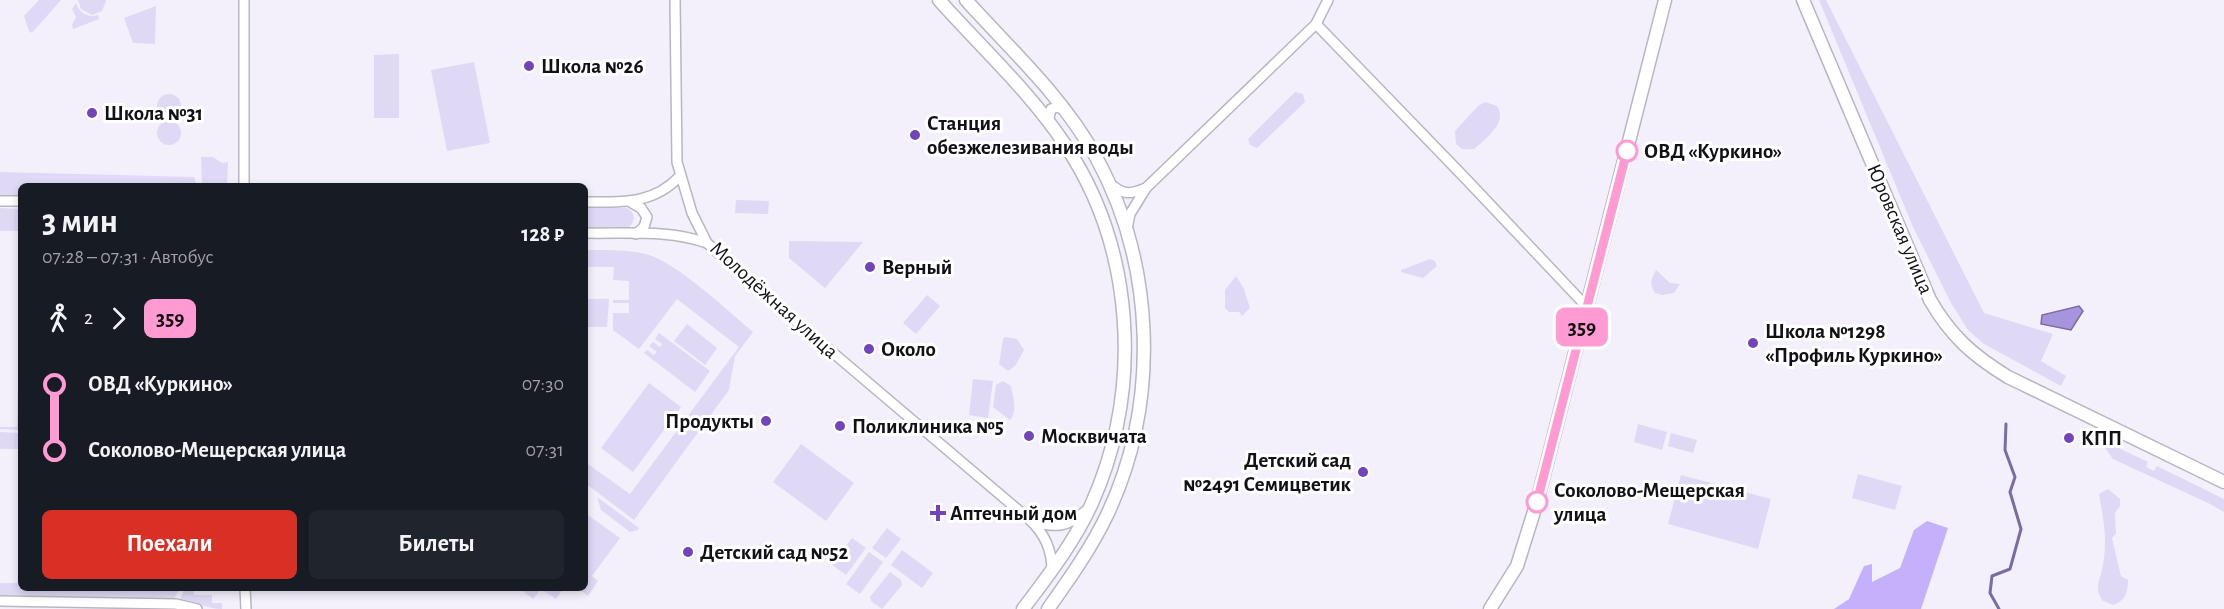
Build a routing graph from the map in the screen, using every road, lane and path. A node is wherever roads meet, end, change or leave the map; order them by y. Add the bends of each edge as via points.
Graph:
1 (244, 0) edge
2 (675, 0) edge
3 (939, 0) edge
4 (966, 0) edge
5 (1328, 0) edge
6 (1665, 0) edge
7 (1803, 0) edge
8 (1316, 24) junction
9 (1065, 110) junction
10 (1048, 122) junction
11 (680, 176) junction
12 (1108, 182) junction
13 (244, 183) edge
14 (1146, 188) junction
15 (0, 201) edge
16 (18, 201) edge
17 (588, 202) edge
18 (632, 202) junction
19 (1127, 231) junction
20 (588, 233) edge
21 (636, 234) junction
22 (707, 243) junction
23 (1587, 307) junction
24 (2224, 482) edge
25 (1091, 505) junction
26 (1030, 520) junction
27 (1052, 570) junction
28 (245, 591) edge
29 (0, 601) edge
30 (197, 609) edge
31 (246, 609) edge
32 (1023, 609) edge
33 (1048, 609) edge
34 (1490, 609) edge

1 - 13 street
2 - 11 street, Молодёжная улица via 675,140
3 - 10 main road
4 - 9 main road
5 - 8 street
6 - 23 main road
7 - 24 main road, Юровская улица via 1930,300 1951,333 2008,377
8 - 14 street
8 - 23 street
9 - 10 street via 1051,109
9 - 12 main road
10 - 25 main road via 1078,166 1098,208 1113,252 1122,301 1125,349 1119,415
11 - 18 street via 670,186
11 - 22 street, Молодёжная улица
12 - 14 street via 1131,194
12 - 19 main road
14 - 19 street via 1130,214
15 - 16 street
17 - 18 street
18 - 21 street via 647,217
19 - 33 main road via 1139,282 1144,351 1135,434 1109,512
20 - 21 street
21 - 22 street via 689,236
22 - 26 street, Молодёжная улица
23 - 34 main road via 1521,556
25 - 26 street, Молодёжная улица via 1061,526
25 - 27 main road
26 - 27 street, Молодёжная улица via 1049,547
27 - 32 main road
28 - 31 street
29 - 30 street via 176,604

